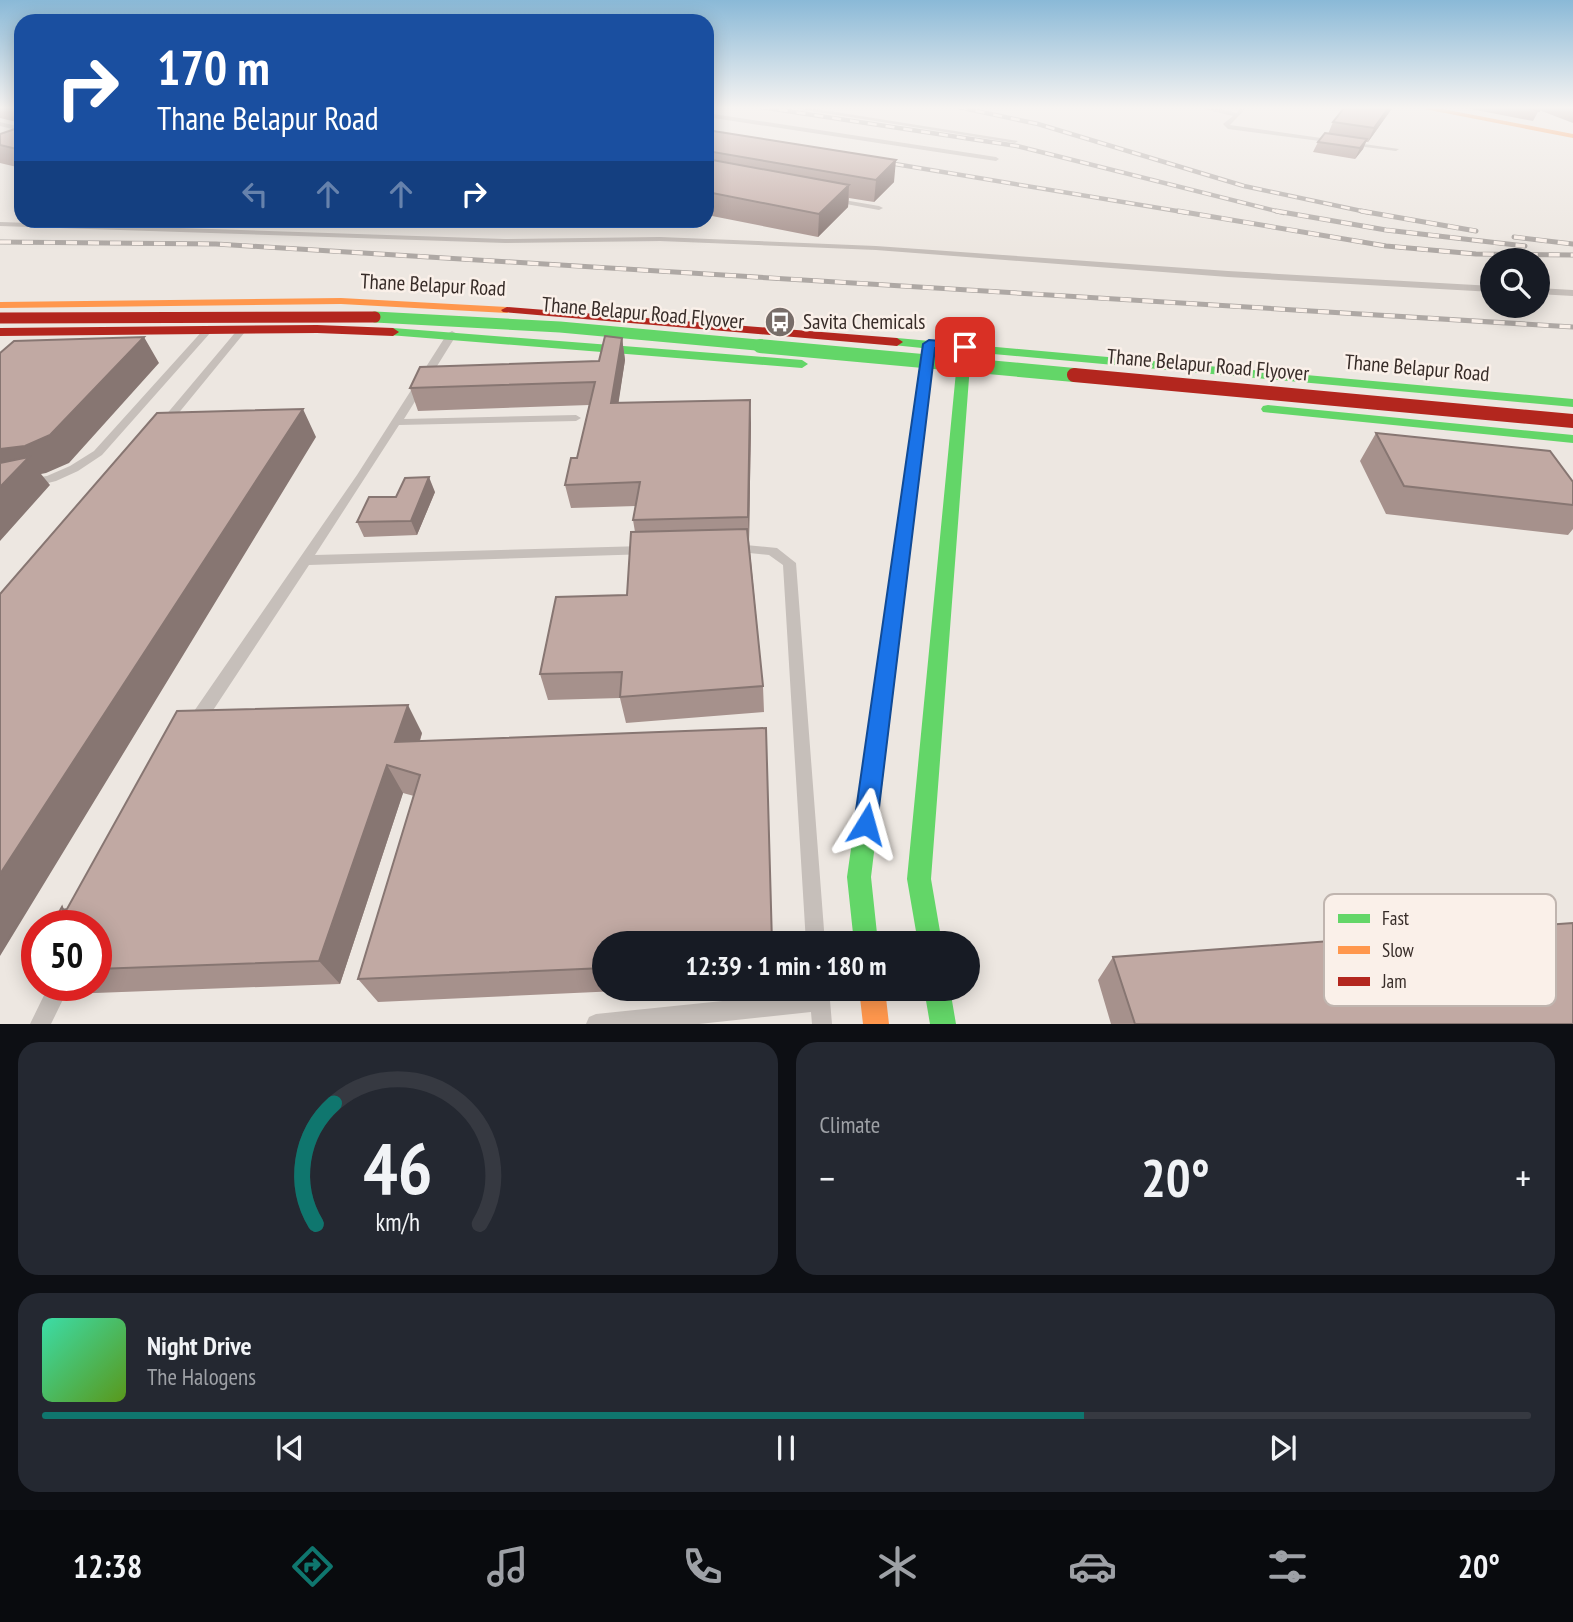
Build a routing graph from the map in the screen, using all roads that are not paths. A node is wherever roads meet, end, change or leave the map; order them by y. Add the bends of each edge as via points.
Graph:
1 (968, 155) edge
2 (996, 159) dead end
3 (826, 198) edge
4 (879, 208) dead end
5 (119, 228) edge
6 (1480, 288) edge
7 (1550, 292) edge
8 (1573, 293) edge
9 (0, 305) edge
10 (0, 318) edge
11 (208, 330) junction
12 (242, 330) junction
13 (0, 332) edge
14 (452, 334) junction
15 (929, 344) junction
16 (965, 347) junction
17 (925, 376) junction
18 (962, 379) junction
19 (1573, 403) edge
20 (576, 418) dead end
21 (1573, 421) edge
22 (396, 422) junction
23 (156, 434) edge
24 (1573, 439) edge
25 (0, 487) edge
26 (722, 548) edge
27 (653, 551) edge
28 (305, 561) junction
29 (186, 737) edge
30 (815, 931) edge
31 (865, 931) edge
32 (928, 931) edge
33 (52, 1001) edge
34 (774, 1001) edge
35 (820, 1001) edge
36 (873, 1001) edge
37 (939, 1001) edge
38 (40, 1024) edge
39 (596, 1024) edge
40 (822, 1024) edge
41 (876, 1024) edge
42 (943, 1024) edge

1 - 2 lane
3 - 4 lane
5 - 6 lane via 876,248
7 - 8 lane
9 - 15 main road, Thane Belapur Road via 354,302 568,314
10 - 21 main road, Thane Belapur Road Flyover, bridge via 329,315 535,325
11 - 12 main road
11 - 13 main road
11 - 25 lane via 85,463 41,484
12 - 14 main road
12 - 23 lane
14 - 17 main road
14 - 22 lane
15 - 16 main road, Thane Belapur Road
15 - 17 main road
16 - 18 main road
16 - 19 main road, Thane Belapur Road
17 - 18 main road
17 - 31 main road via 859,877
18 - 24 main road
18 - 32 main road via 919,879
20 - 22 lane
22 - 28 lane
26 - 30 lane via 772,551 789,563
27 - 28 lane
28 - 29 lane
33 - 38 lane
34 - 39 lane
35 - 40 lane
36 - 41 main road
37 - 42 main road

